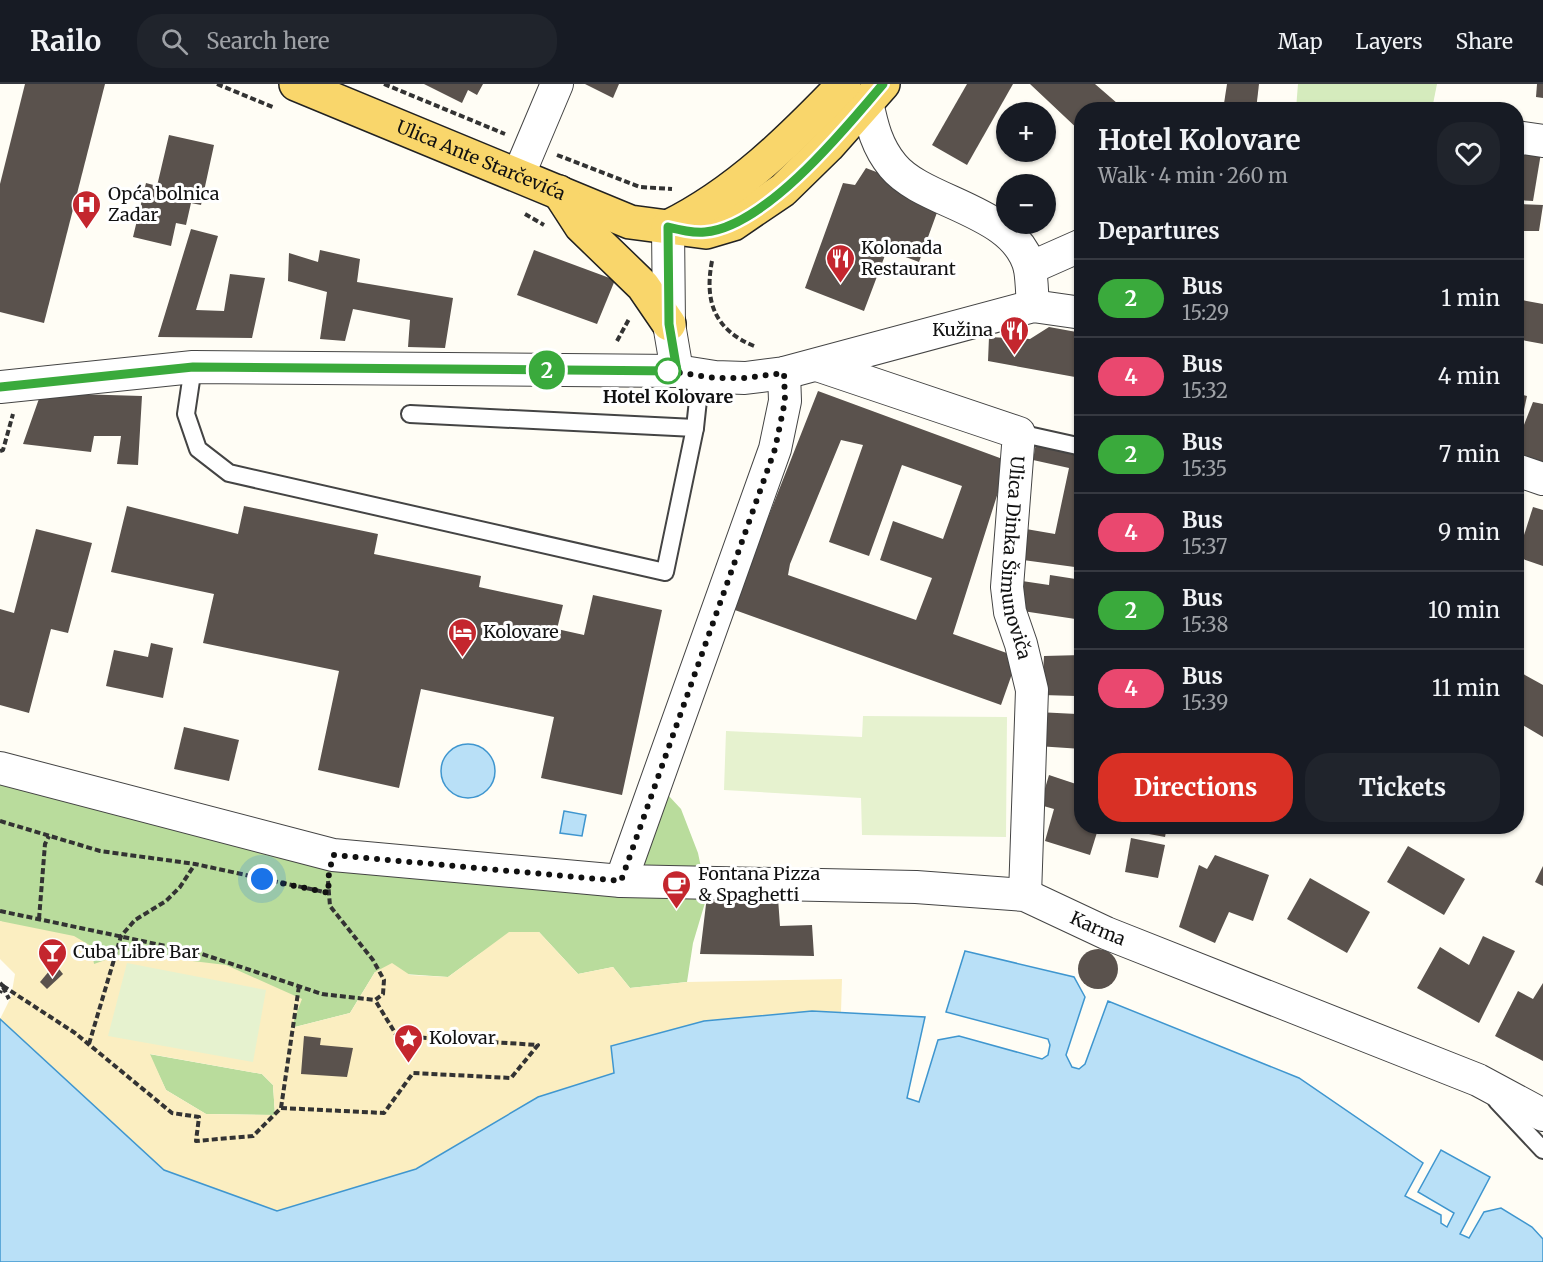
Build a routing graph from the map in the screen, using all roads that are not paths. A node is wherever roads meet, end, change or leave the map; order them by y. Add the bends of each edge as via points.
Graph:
1 (557, 84) edge
2 (865, 90) edge
3 (289, 97) edge
4 (1524, 138) edge
5 (1543, 141) edge
6 (519, 174) junction
7 (559, 192) junction
8 (668, 227) junction
9 (1074, 249) edge
10 (1030, 268) junction
11 (1033, 306) junction
12 (1074, 312) edge
13 (669, 324) junction
14 (817, 365) junction
15 (193, 367) junction
16 (685, 373) junction
17 (784, 373) junction
18 (11, 386) edge
19 (410, 414) dead end
20 (695, 428) junction
21 (1019, 433) junction
22 (1074, 445) edge
23 (0, 768) edge
24 (621, 881) junction
25 (1025, 895) junction
26 (1478, 1080) junction
27 (1543, 1115) edge
28 (1543, 1150) edge

1 - 6 street
2 - 8 main road, Ulica Ante Starčevića via 828,146 756,211 733,224 706,232
2 - 10 street via 873,132 894,168 921,187 969,208 997,226 1020,248
3 - 6 main road, Ulica Ante Starčevića
4 - 5 street
6 - 7 main road, Ulica Ante Starčevića
7 - 8 main road, Ulica Ante Starčevića via 630,222
7 - 13 main road via 581,226 643,286
8 - 13 street
9 - 10 street
10 - 11 street
11 - 12 street
11 - 14 street
13 - 16 street
14 - 17 street
14 - 21 street, Ulica Dinka Šimunoviča
15 - 16 street
15 - 18 street
15 - 20 lane via 186,414 198,449 229,473 665,572
16 - 17 street via 745,378
16 - 20 lane via 698,400
17 - 24 street via 785,401 775,449
19 - 20 lane
21 - 22 lane
21 - 25 street, Ulica Dinka Šimunoviča via 1006,586 1032,690
23 - 24 street via 333,855
24 - 25 street, Karma via 916,887
25 - 26 street, Karma via 1106,933
26 - 27 street, Karma
26 - 28 lane

